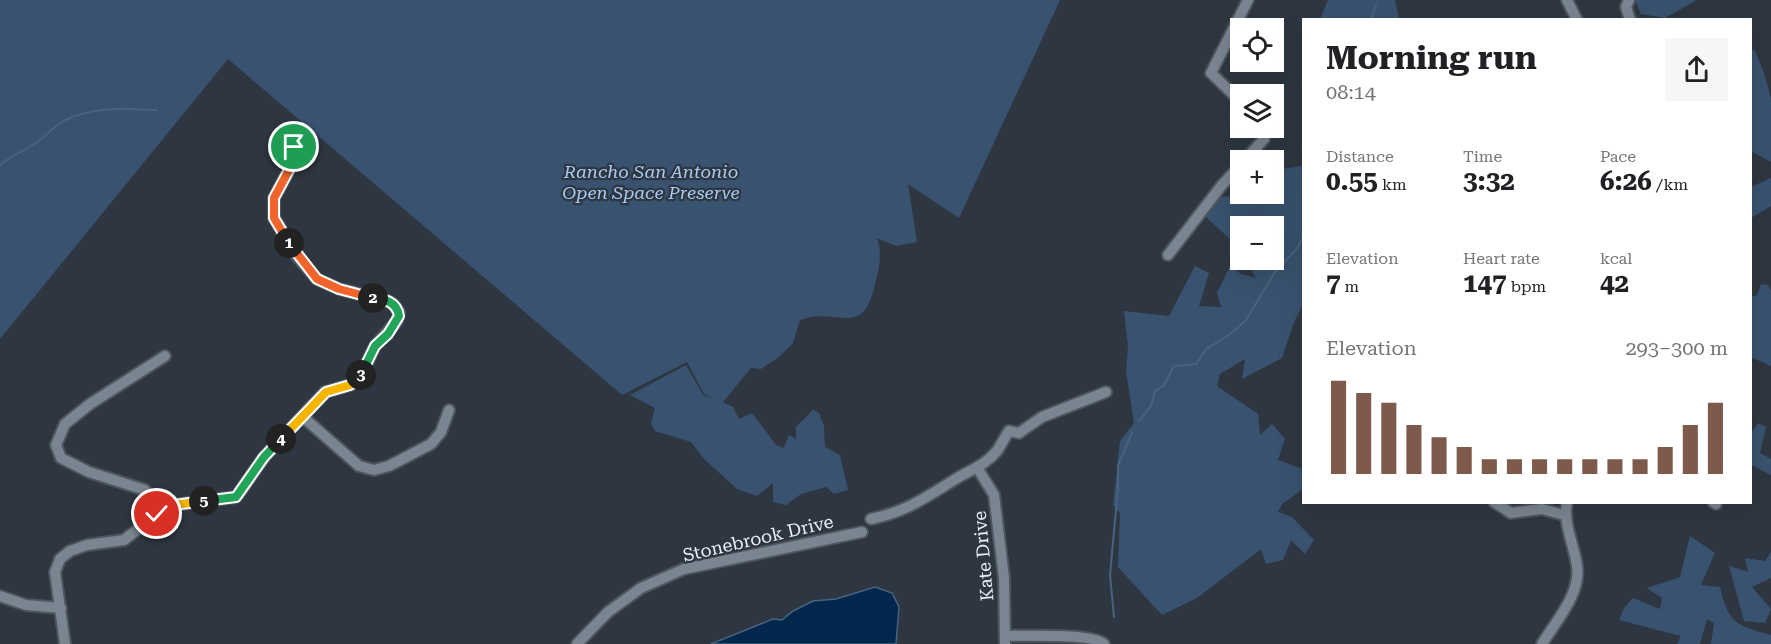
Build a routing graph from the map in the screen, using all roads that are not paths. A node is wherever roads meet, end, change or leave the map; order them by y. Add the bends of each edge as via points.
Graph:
1 (1248, 0) edge
2 (1567, 0) edge
3 (1629, 0) edge
4 (1576, 18) edge
5 (1629, 18) edge
6 (1223, 47) junction
7 (1210, 51) dead end
8 (1230, 91) edge
9 (1263, 138) edge
10 (294, 147) dead end
11 (1254, 150) edge
12 (1230, 176) edge
13 (1168, 255) dead end
14 (165, 356) dead end
15 (1106, 393) dead end
16 (449, 410) dead end
17 (303, 417) junction
18 (978, 468) junction
19 (1497, 504) edge
20 (1567, 504) edge
21 (157, 514) junction
22 (1564, 515) junction
23 (871, 519) dead end
24 (862, 532) dead end
25 (0, 596) edge
26 (61, 608) junction
27 (1005, 640) edge
28 (65, 644) edge
29 (577, 644) edge
30 (1104, 644) edge
31 (1542, 644) edge

1 - 6 street
2 - 4 street
3 - 5 street
6 - 7 street
6 - 8 street via 1211,73
9 - 11 street
10 - 17 street via 296,157 274,198 274,218 296,255 317,279 339,289 388,301 399,316 375,346 360,377 350,385 326,392
12 - 13 street
14 - 21 street via 65,424 56,445 62,458 89,472 145,490
15 - 18 street via 1042,417 1019,433 1009,431 997,450
16 - 17 street via 441,432 431,444 374,470 359,466
17 - 21 street via 264,457 236,497 174,505
18 - 23 street via 903,510
18 - 27 street, Kate Drive via 994,495 1004,578
19 - 22 street via 1511,513 1542,509
20 - 22 street
21 - 26 street via 124,540 87,545 60,559 55,572
22 - 31 street via 1578,566 1577,583
24 - 29 street, Stonebrook Drive via 684,570 642,588 608,612
25 - 26 street via 26,605
26 - 28 street
27 - 30 street via 1084,637

